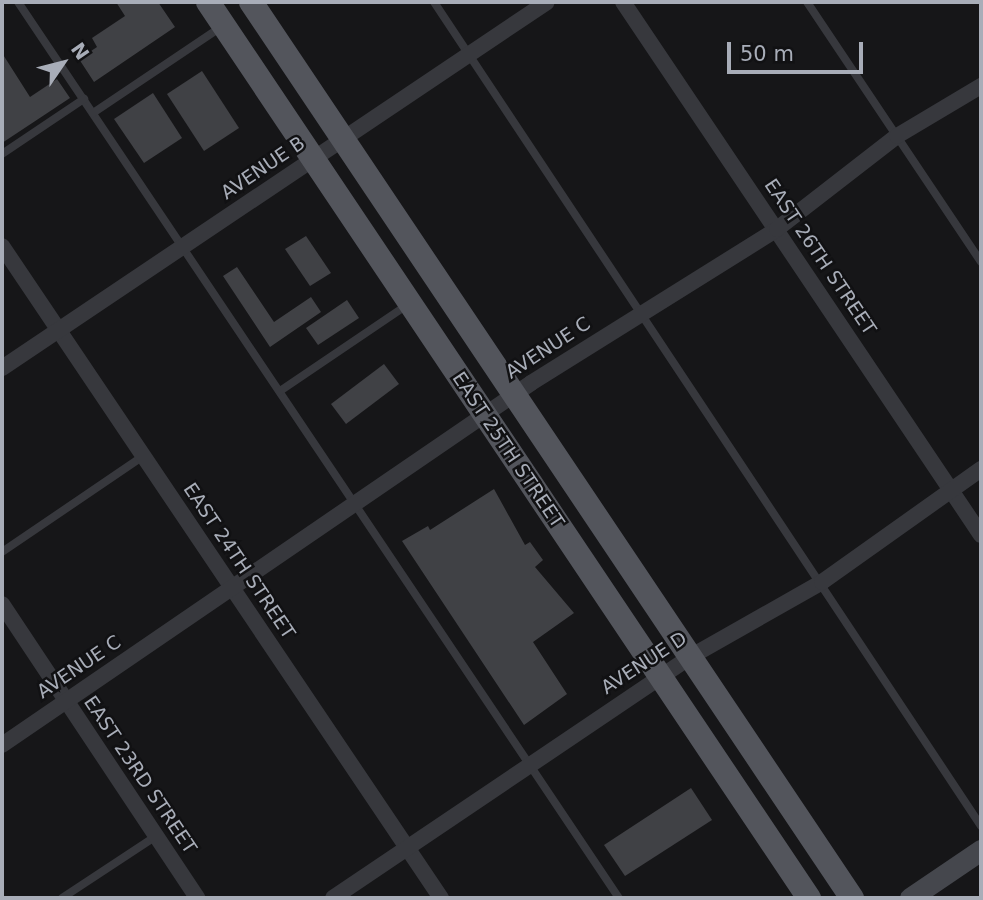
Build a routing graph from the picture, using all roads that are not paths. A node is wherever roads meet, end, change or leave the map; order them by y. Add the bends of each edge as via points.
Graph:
1 (18, 2) edge
2 (208, 2) edge
3 (251, 2) edge
4 (434, 2) edge
5 (547, 2) edge
6 (623, 2) edge
7 (807, 2) edge
8 (223, 25) junction
9 (470, 55) junction
10 (981, 86) edge
11 (84, 99) junction
12 (93, 113) junction
13 (897, 136) junction
14 (344, 138) junction
15 (2, 155) edge
16 (313, 159) junction
17 (777, 229) junction
18 (2, 246) edge
19 (184, 247) junction
20 (981, 262) edge
21 (410, 303) junction
22 (641, 311) junction
23 (58, 330) junction
24 (2, 368) edge
25 (280, 391) junction
26 (514, 395) junction
27 (484, 415) junction
28 (143, 456) junction
29 (981, 469) edge
30 (951, 491) junction
31 (354, 504) junction
32 (981, 535) edge
33 (2, 552) edge
34 (822, 582) junction
35 (232, 588) junction
36 (2, 604) edge
37 (690, 657) junction
38 (660, 677) junction
39 (66, 701) junction
40 (2, 745) edge
41 (528, 766) junction
42 (981, 826) edge
43 (156, 836) junction
44 (407, 848) junction
45 (981, 850) edge
46 (62, 898) edge
47 (197, 898) edge
48 (332, 898) edge
49 (441, 898) edge
50 (619, 898) edge
51 (809, 898) edge
52 (852, 898) edge
53 (910, 898) edge

1 - 11 lane
2 - 8 main road, EAST 25TH STREET
3 - 14 main road, EAST 25TH STREET
4 - 9 lane
5 - 9 street, AVENUE B
6 - 17 street, EAST 26TH STREET
7 - 13 lane
8 - 12 lane
8 - 16 main road, EAST 25TH STREET
9 - 14 street, AVENUE B
9 - 22 lane
10 - 13 street, AVENUE C
11 - 12 lane
11 - 15 lane
12 - 19 lane
13 - 17 street, AVENUE C
13 - 20 lane
14 - 16 street, AVENUE B
14 - 26 main road, EAST 25TH STREET
16 - 19 street, AVENUE B
16 - 21 main road, EAST 25TH STREET
17 - 22 street, AVENUE C
17 - 30 street, EAST 26TH STREET
18 - 23 street, EAST 24TH STREET
19 - 23 street, AVENUE B
19 - 25 lane
21 - 25 lane
21 - 27 main road, EAST 25TH STREET
22 - 26 street, AVENUE C
22 - 34 lane
23 - 24 street, AVENUE B
23 - 28 street, EAST 24TH STREET
25 - 31 lane
26 - 27 street, AVENUE C
26 - 37 main road, EAST 25TH STREET
27 - 31 street, AVENUE C
27 - 38 main road, EAST 25TH STREET
28 - 33 lane
28 - 35 street, EAST 24TH STREET
29 - 30 street, AVENUE D
30 - 32 street, EAST 26TH STREET
30 - 34 street, AVENUE D
31 - 35 street, AVENUE C
31 - 41 lane
34 - 37 street, AVENUE D
34 - 42 lane
35 - 39 street, AVENUE C
35 - 44 street, EAST 24TH STREET
36 - 39 street, EAST 23RD STREET
37 - 38 street, AVENUE D
37 - 52 main road, EAST 25TH STREET
38 - 41 street, AVENUE D
38 - 51 main road, EAST 25TH STREET
39 - 40 street, AVENUE C
39 - 43 street, EAST 23RD STREET
41 - 44 street, AVENUE D
41 - 50 lane
43 - 46 lane
43 - 47 street, EAST 23RD STREET
44 - 48 street, AVENUE D
44 - 49 street, EAST 24TH STREET
45 - 53 street

